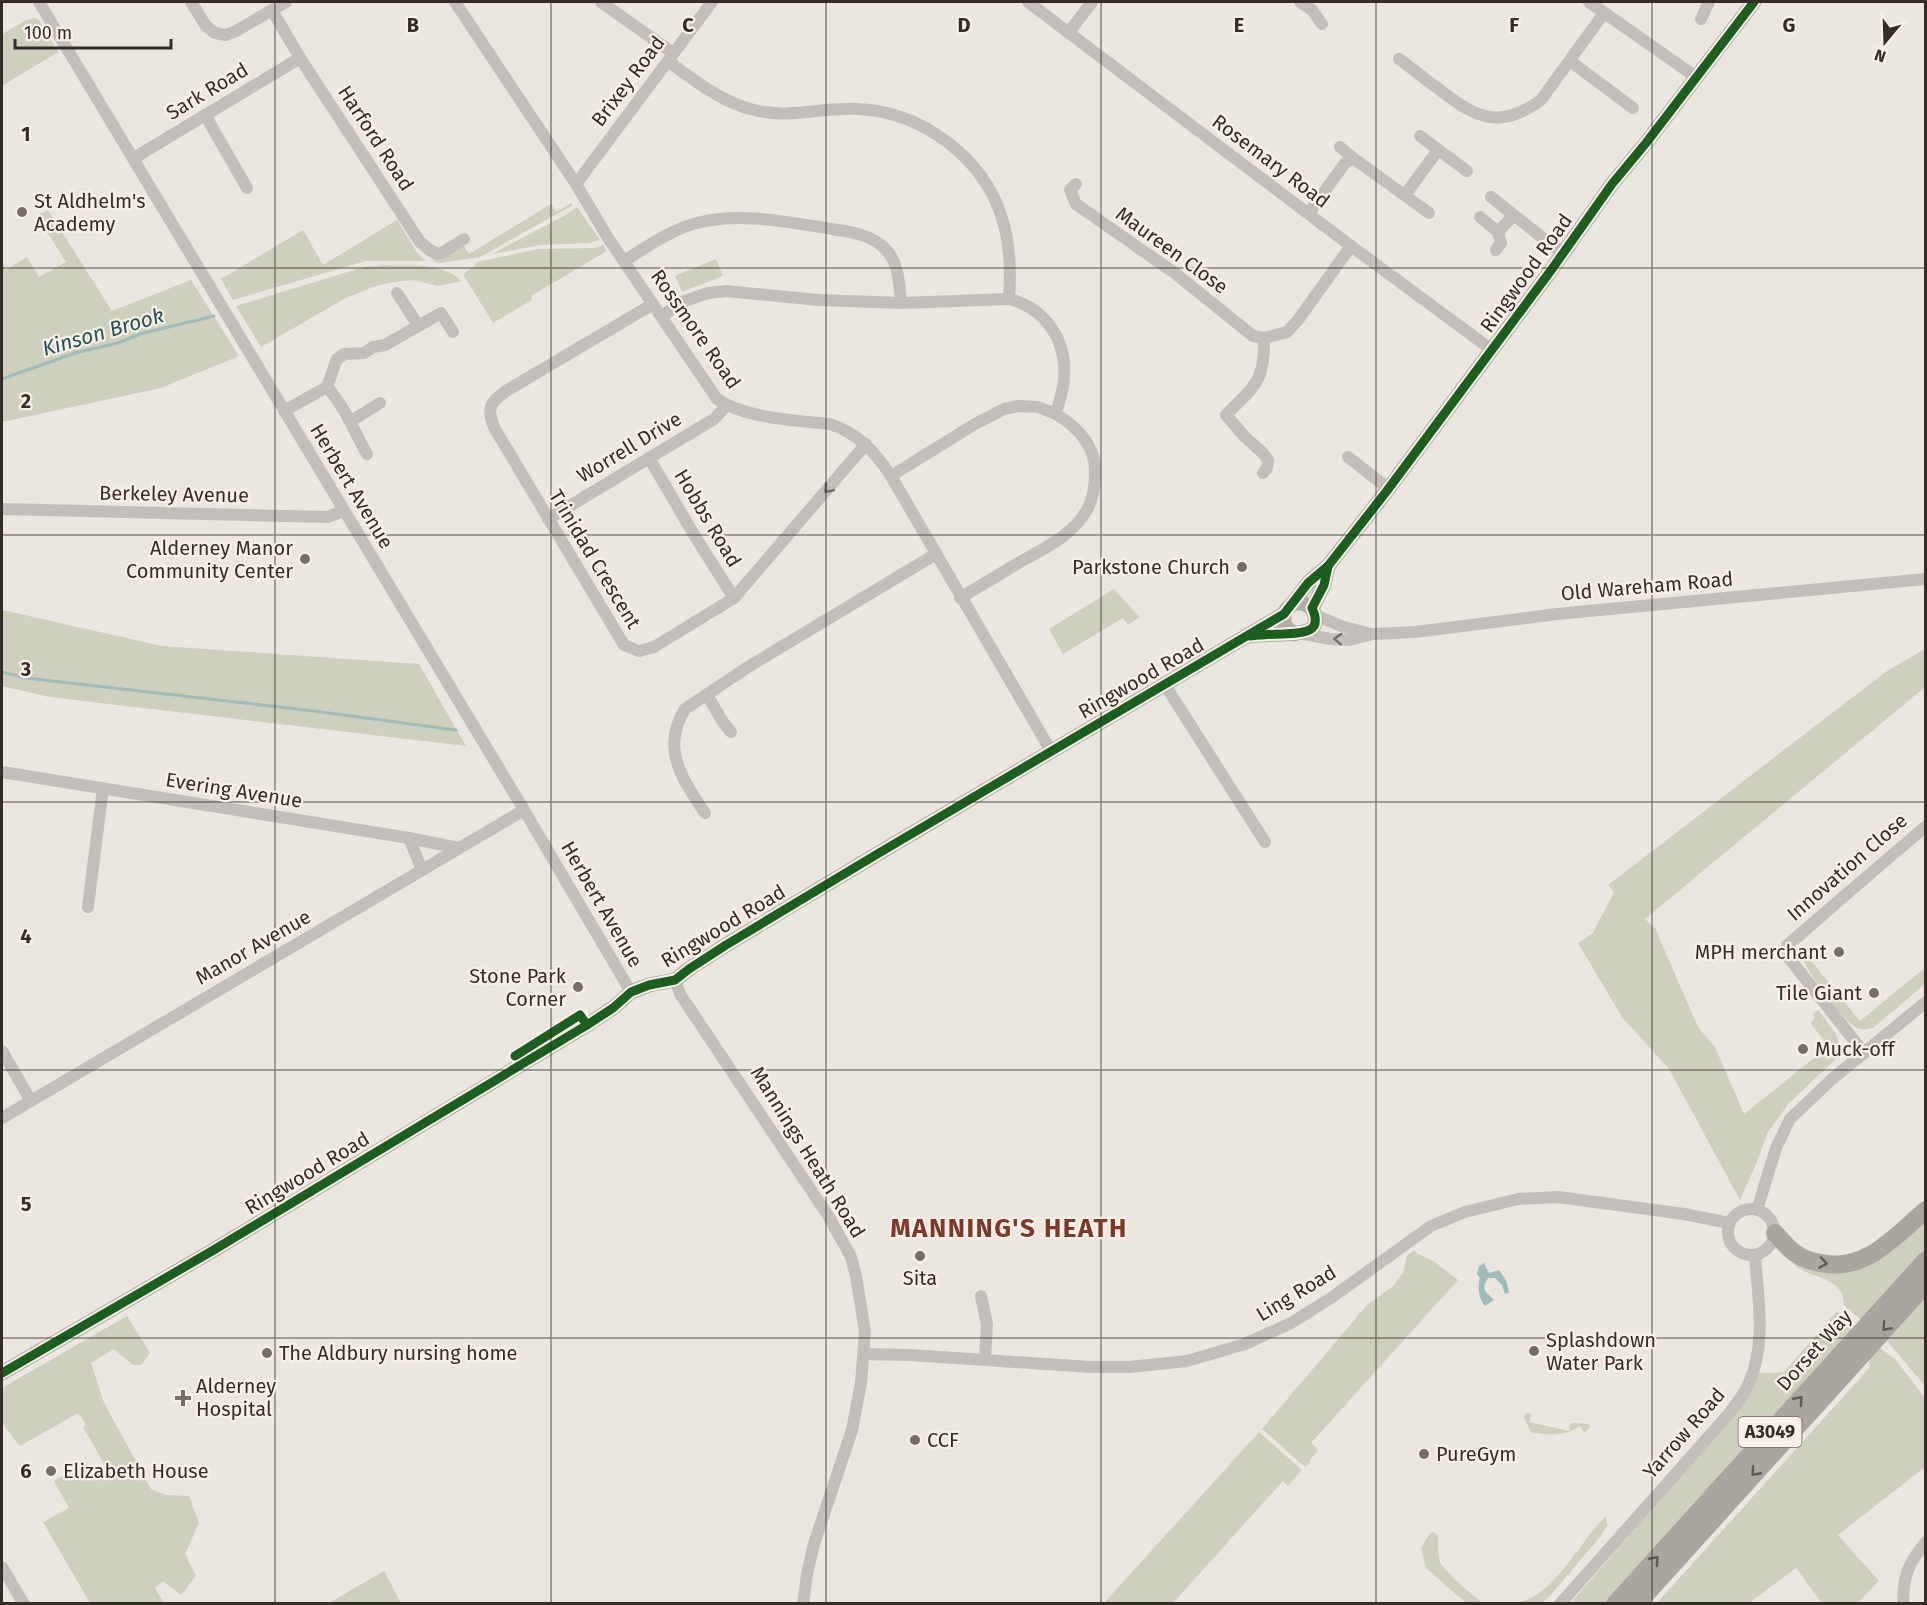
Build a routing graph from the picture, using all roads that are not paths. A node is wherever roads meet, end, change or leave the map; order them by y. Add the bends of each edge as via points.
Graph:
1 (39, 2) edge
2 (191, 2) edge
3 (286, 2) edge
4 (455, 2) edge
5 (601, 2) edge
6 (712, 2) edge
7 (1028, 2) edge
8 (1092, 2) edge
9 (1300, 2) edge
10 (1589, 2) edge
11 (1709, 2) edge
12 (1754, 2) edge
13 (272, 10) junction
14 (1604, 14) junction
15 (1701, 19) dead end
16 (1322, 24) dead end
17 (1069, 32) junction
18 (670, 57) junction
19 (300, 58) junction
20 (1399, 59) dead end
21 (1570, 61) junction
22 (1696, 78) junction
23 (1633, 108) dead end
24 (205, 115) junction
25 (1420, 136) dead end
26 (1340, 147) dead end
27 (1438, 150) junction
28 (134, 158) junction
29 (1353, 158) junction
30 (1467, 171) dead end
31 (576, 184) junction
32 (1076, 184) dead end
33 (248, 188) dead end
34 (1405, 195) junction
35 (1491, 197) dead end
36 (1309, 213) junction
37 (1429, 213) dead end
38 (1513, 216) junction
39 (1480, 217) dead end
40 (1498, 232) junction
41 (464, 239) dead end
42 (1351, 246) junction
43 (1496, 250) dead end
44 (1563, 254) junction
45 (624, 261) junction
46 (397, 293) dead end
47 (1009, 299) junction
48 (654, 303) junction
49 (901, 303) junction
50 (662, 316) junction
51 (418, 325) junction
52 (453, 332) dead end
53 (1264, 338) junction
54 (1492, 350) junction
55 (327, 387) junction
56 (381, 403) dead end
57 (726, 406) junction
58 (284, 411) junction
59 (1056, 414) junction
60 (351, 421) junction
61 (866, 444) junction
62 (367, 454) dead end
63 (1348, 457) dead end
64 (649, 458) junction
65 (1263, 473) dead end
66 (891, 476) junction
67 (1389, 489) junction
68 (2, 509) edge
69 (344, 511) junction
70 (548, 519) junction
71 (936, 554) junction
72 (1328, 566) junction
73 (1926, 579) edge
74 (734, 598) junction
75 (960, 598) junction
76 (1289, 609) junction
77 (1314, 612) junction
78 (1299, 634) junction
79 (1373, 634) junction
80 (1247, 636) junction
81 (1165, 685) junction
82 (707, 695) junction
83 (731, 732) dead end
84 (1051, 751) junction
85 (2, 772) edge
86 (103, 788) junction
87 (524, 810) junction
88 (705, 813) dead end
89 (1926, 826) edge
90 (409, 838) junction
91 (1265, 842) dead end
92 (459, 848) junction
93 (422, 870) junction
94 (88, 907) dead end
95 (675, 980) junction
96 (630, 992) junction
97 (1926, 1002) edge
98 (2, 1051) edge
99 (1864, 1053) junction
100 (31, 1101) junction
101 (2, 1118) edge
102 (1757, 1210) junction
103 (1926, 1210) edge
104 (1729, 1223) junction
105 (1775, 1233) junction
106 (1755, 1256) junction
107 (1926, 1260) edge
108 (1926, 1284) edge
109 (981, 1296) dead end
110 (864, 1354) junction
111 (985, 1360) junction
112 (2, 1373) edge
113 (1926, 1542) edge
114 (2, 1567) edge
115 (24, 1604) edge
116 (803, 1604) edge
117 (1560, 1604) edge
118 (1615, 1604) edge
119 (1637, 1604) edge
120 (1903, 1604) edge

1 - 28 street, Herbert Avenue
2 - 13 street via 206,26 221,34 236,32
3 - 13 street
4 - 31 street, Rossmore Road
5 - 18 street
6 - 18 street, Brixey Road
7 - 17 street, Rosemary Road
8 - 17 street
9 - 16 street
10 - 14 street
11 - 15 street
12 - 22 main road, Ringwood Road
13 - 19 street, Harford Road
14 - 21 street
14 - 22 street
17 - 36 street, Rosemary Road
18 - 31 street, Brixey Road
18 - 47 street via 718,96 754,110 777,114 872,110 924,127 950,143 976,170 1002,217 1007,237
19 - 24 street, Sark Road
19 - 41 street, Harford Road via 420,242 440,254
20 - 21 street via 1473,114 1501,117 1514,115 1541,100
21 - 23 street
22 - 44 main road, Ringwood Road via 1612,184
24 - 28 street, Sark Road
24 - 33 street
25 - 27 street
26 - 29 street
27 - 30 street
27 - 34 street
28 - 58 street, Herbert Avenue
29 - 34 street
29 - 36 street via 1345,163
31 - 45 street, Rossmore Road
32 - 53 street, Maureen Close via 1070,190 1076,204 1176,274 1252,336
34 - 37 street
35 - 38 street
36 - 42 street, Rosemary Road
38 - 40 street
38 - 44 street
39 - 40 street
40 - 43 street via 1501,243
42 - 53 street via 1287,332
42 - 54 street, Rosemary Road
44 - 54 main road, Ringwood Road
45 - 48 street, Rossmore Road
45 - 49 street via 682,227 727,219 783,221 854,233 881,245 896,266
46 - 51 street
47 - 49 street
47 - 59 street via 1027,305 1056,332 1064,359
48 - 50 street, Rossmore Road
48 - 70 street, Trinidad Crescent via 506,391 490,406 489,417 495,429
49 - 50 street via 726,291 689,299
50 - 57 street, Rossmore Road via 717,399
51 - 52 street via 441,313
51 - 55 street via 385,345 364,353 344,354 337,359
53 - 65 street via 1263,369 1257,382 1226,415 1268,460
54 - 67 main road, Ringwood Road
55 - 58 street
55 - 60 street
56 - 60 street
57 - 61 street, Rossmore Road via 746,413 830,424
57 - 64 street, Worrell Drive via 714,419
58 - 69 street, Herbert Avenue
59 - 66 street via 1038,406 1004,409
59 - 75 street via 1078,431 1093,454 1094,496 1089,508 1073,530
60 - 62 street
61 - 66 street, Rossmore Road
61 -> 74 street, Trinidad Crescent
63 - 67 street
64 - 70 street, Worrell Drive
64 - 74 street, Hobbs Road
66 - 71 street, Rossmore Road
67 - 72 main road, Ringwood Road
68 - 69 street, Berkeley Avenue via 327,517
69 - 87 street, Herbert Avenue
70 - 74 street, Trinidad Crescent via 616,634 629,648 639,651 654,647
71 - 75 street, Rossmore Road
71 - 82 street
72 - 76 main road, Ringwood Road via 1308,583
72 - 77 main road, Ringwood Road
73 - 79 street, Old Wareham Road
75 - 84 street, Rossmore Road
76 - 77 main road via 1304,603
76 - 78 main road via 1283,619 1287,628
76 - 80 main road, Ringwood Road
77 - 78 main road via 1314,625
77 - 79 street, Old Wareham Road via 1341,626
79 -> 78 street, Old Wareham Road via 1349,640
78 - 80 main road, Ringwood Road
80 - 81 main road, Ringwood Road
81 - 84 main road, Ringwood Road
81 - 91 street
82 - 83 street
82 - 88 street via 685,709 680,717 674,752 680,774
84 - 95 main road, Ringwood Road via 726,945
85 - 86 street, Evering Avenue
86 - 90 street, Evering Avenue
86 - 94 street
87 - 92 street, Manor Avenue
87 - 96 street, Herbert Avenue
89 - 99 street, Innovation Close via 1786,945 1789,958
90 - 92 street, Evering Avenue
90 - 93 street
92 - 93 street, Manor Avenue
93 - 100 street, Manor Avenue
95 - 96 main road, Ringwood Road
95 - 110 street, Mannings Heath Road via 680,994 843,1239 861,1299
96 - 112 main road, Ringwood Road via 587,1025
97 - 99 street
98 - 100 street
99 - 102 street via 1790,1119 1776,1148
100 - 101 street, Manor Avenue
102 - 104 street via 1737,1213
102 - 105 street via 1771,1219
105 -> 103 highway via 1795,1253 1812,1262 1843,1265 1874,1254
104 - 106 street via 1731,1246 1737,1252
104 - 111 street, Ling Road via 1558,1197 1518,1199 1465,1212 1431,1226 1310,1312 1271,1334 1212,1354 1130,1367
105 - 106 street via 1771,1246
106 - 117 street, Yarrow Road via 1760,1337 1744,1392
118 -> 107 highway, Dorset Way / A3049
108 -> 119 highway, Dorset Way / A3049
109 - 111 street via 987,1324
110 - 111 street, Ling Road
110 - 116 street, Mannings Heath Road via 852,1430 814,1544
113 - 120 street via 1909,1564
114 - 115 street

